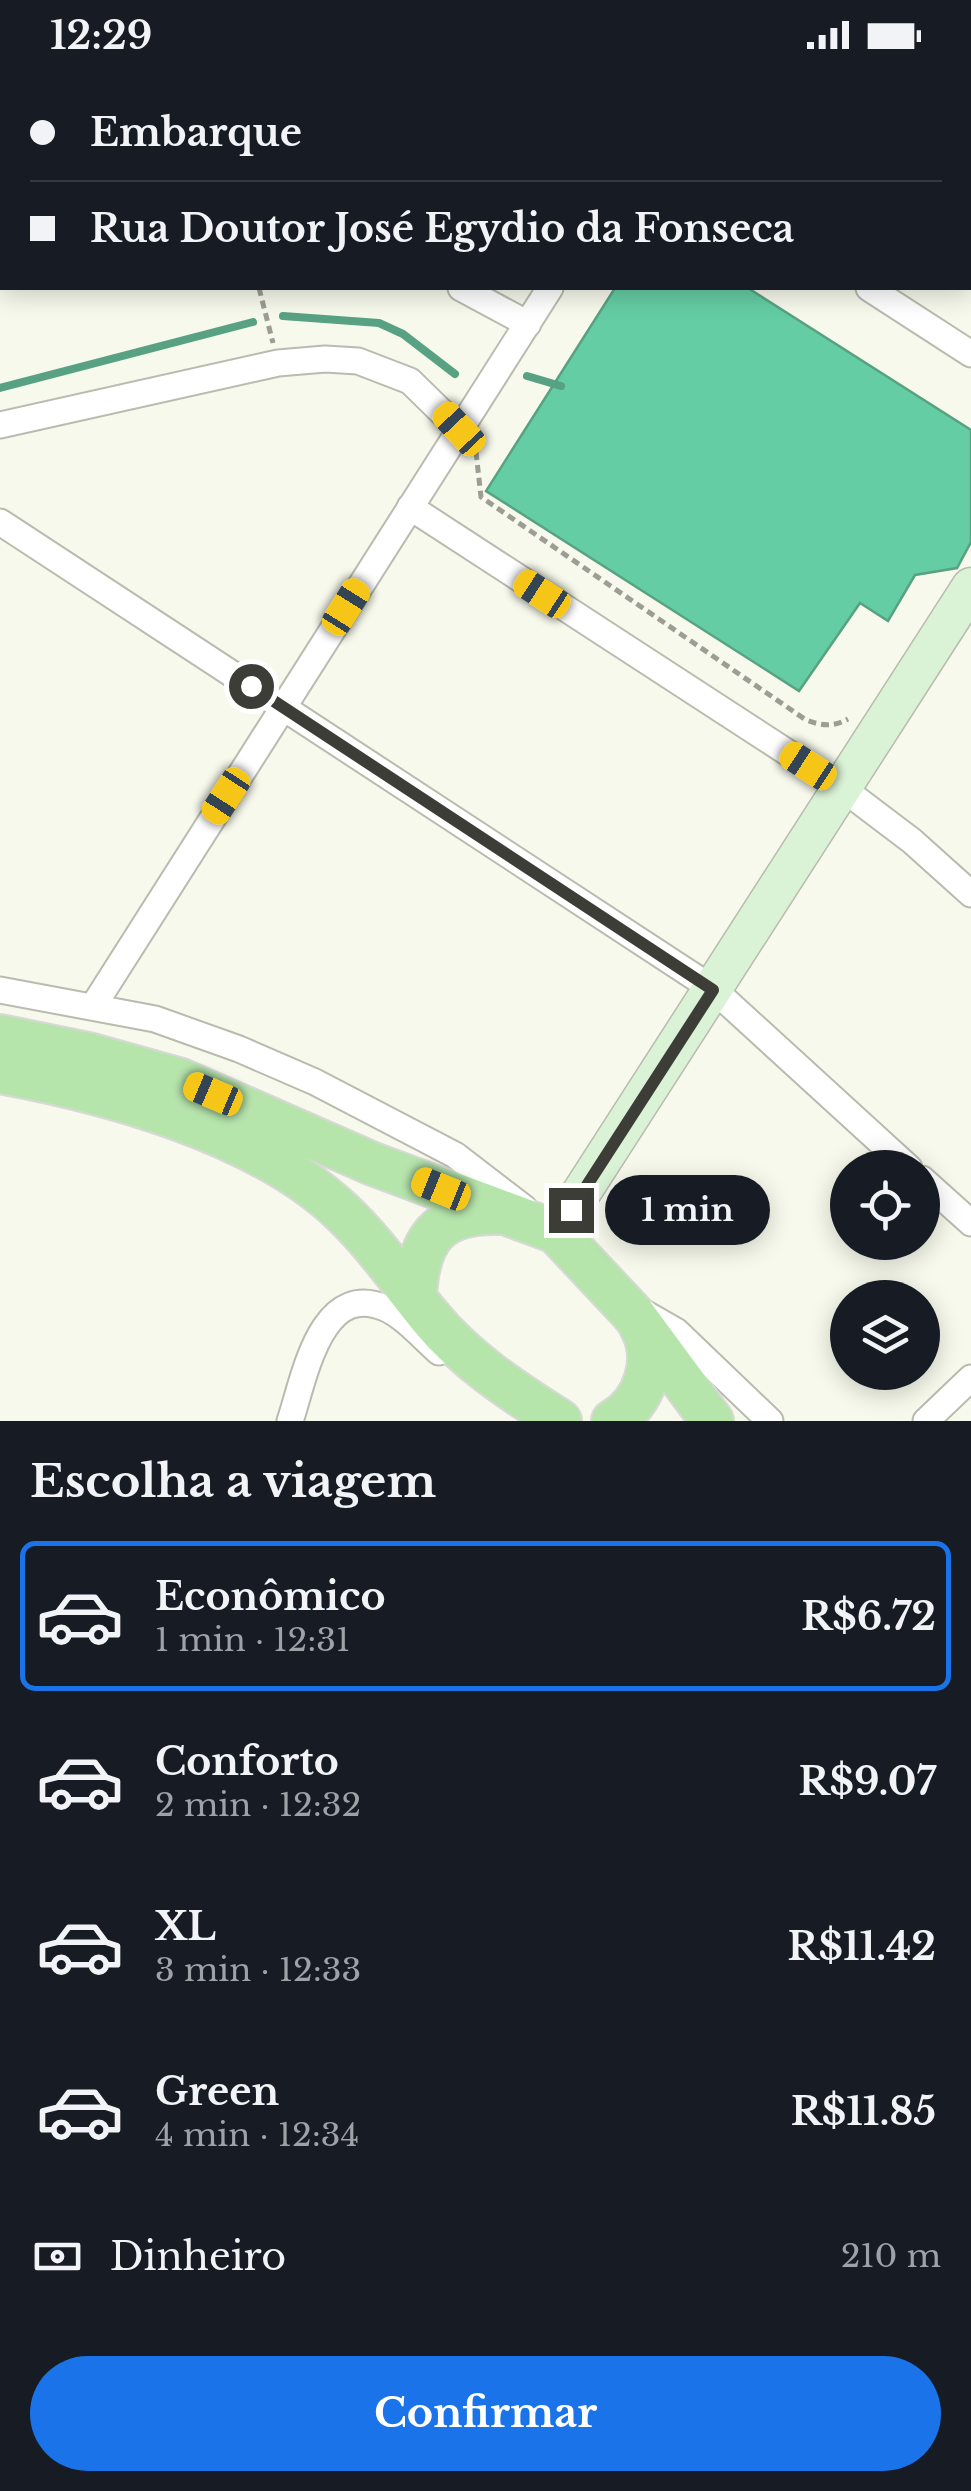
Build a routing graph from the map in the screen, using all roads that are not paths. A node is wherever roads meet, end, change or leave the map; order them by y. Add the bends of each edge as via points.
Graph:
1 (465, 290) edge
2 (549, 290) edge
3 (872, 290) edge
4 (528, 324) junction
5 (971, 354) edge
6 (465, 420) junction
7 (0, 424) edge
8 (410, 507) junction
9 (0, 522) edge
10 (967, 602) edge
11 (283, 707) junction
12 (842, 788) junction
13 (971, 894) edge
14 (0, 990) edge
15 (713, 990) junction
16 (94, 1006) junction
17 (0, 1036) edge
18 (0, 1072) edge
19 (890, 1150) edge
20 (940, 1195) edge
21 (504, 1212) junction
22 (971, 1223) edge
23 (556, 1232) junction
24 (415, 1296) junction
25 (625, 1305) junction
26 (487, 1371) junction
27 (971, 1378) edge
28 (527, 1413) edge
29 (290, 1421) edge
30 (560, 1421) edge
31 (613, 1421) edge
32 (712, 1421) edge
33 (770, 1421) edge
34 (926, 1421) edge

1 - 4 street
2 - 4 street
3 - 5 street
4 - 6 street
6 - 7 street via 410,381 358,361 325,359 278,362
6 - 8 street
8 - 11 street
8 - 12 street
9 - 11 street
10 - 12 street
11 - 15 street
11 - 16 street
12 - 13 street
12 - 15 street
14 - 16 street
15 - 19 street
15 - 23 street
16 - 23 street via 239,1048 315,1082 455,1155
17 - 21 main road via 181,1080 373,1164
18 - 24 main road via 159,1112 266,1159 341,1211
20 - 22 street
21 - 23 main road
21 - 24 main road via 464,1216 429,1237 420,1253
23 - 25 main road
24 - 26 main road
25 - 31 main road via 645,1334 650,1356 637,1400
25 - 32 main road
25 - 33 street via 676,1332
26 - 28 main road
26 - 29 street via 458,1368 387,1308 349,1306 321,1330
27 - 34 street
28 - 30 main road

